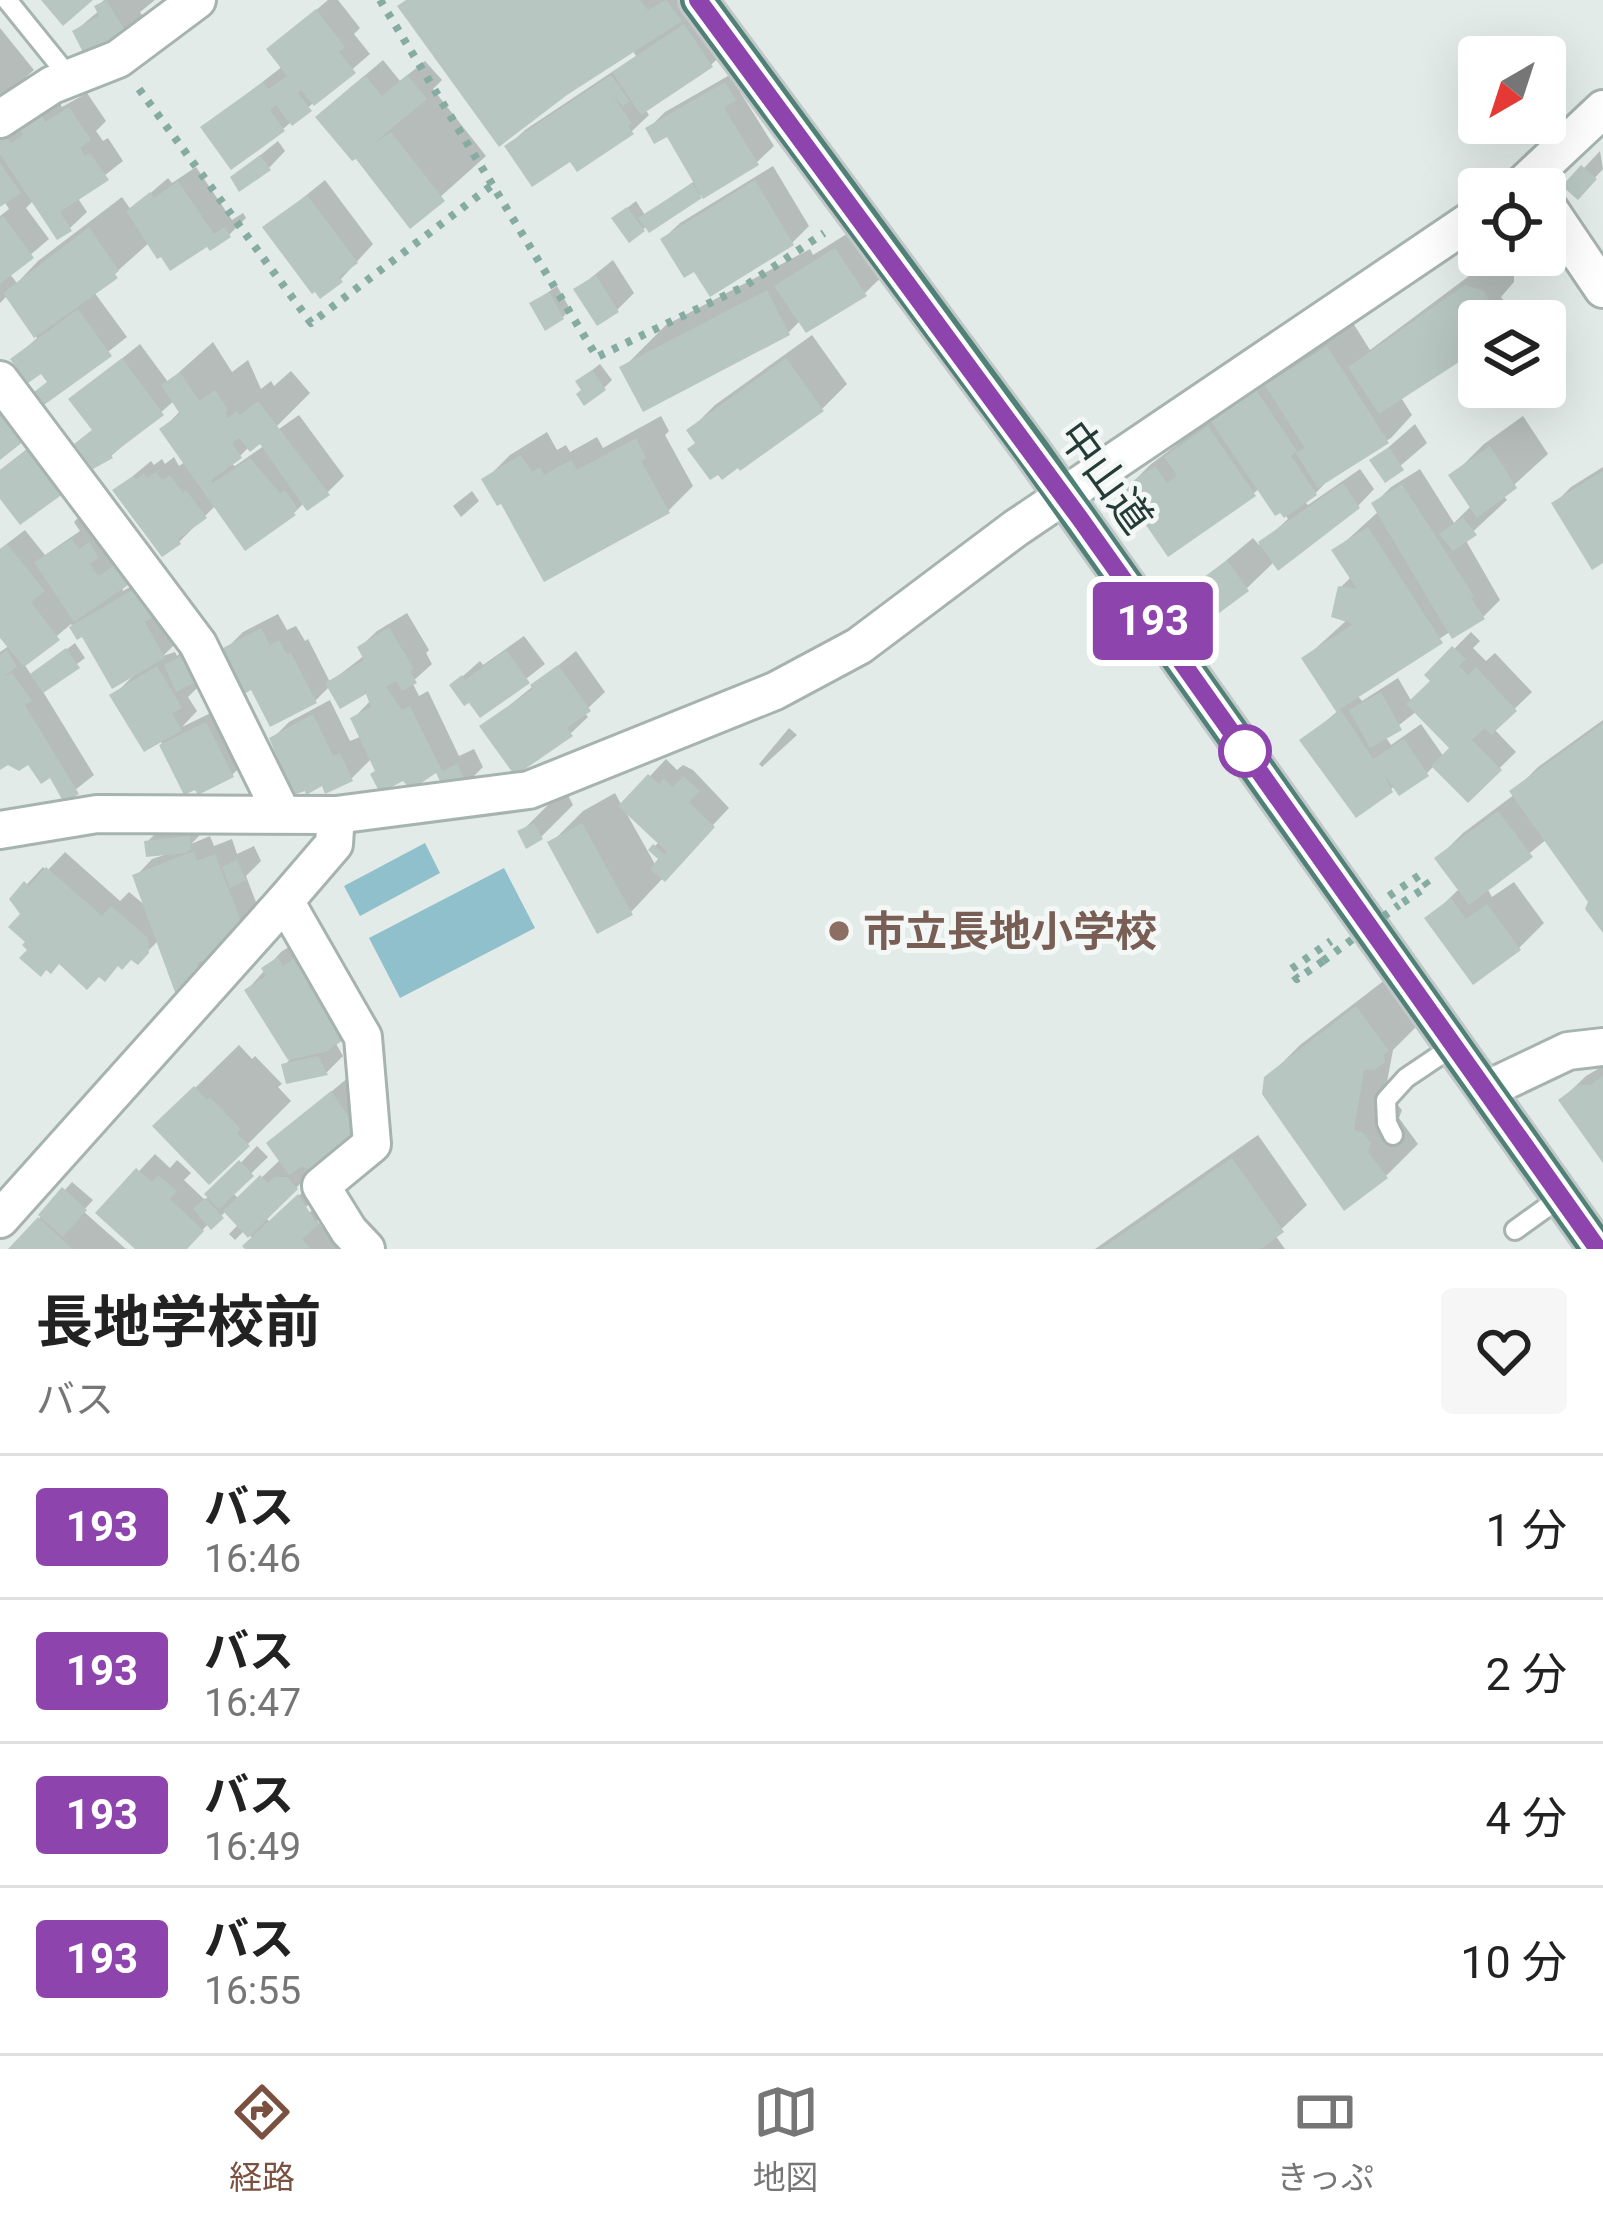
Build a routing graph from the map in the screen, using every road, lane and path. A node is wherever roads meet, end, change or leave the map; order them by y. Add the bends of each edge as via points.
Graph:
1 (7, 0) edge
2 (197, 0) edge
3 (380, 0) edge
4 (698, 0) edge
5 (118, 59) junction
6 (70, 78) junction
7 (1603, 109) edge
8 (0, 119) edge
9 (1551, 168) edge
10 (495, 183) junction
11 (855, 212) junction
12 (1458, 229) edge
13 (1566, 238) edge
14 (1603, 290) edge
15 (0, 380) edge
16 (1064, 497) junction
17 (281, 812) junction
18 (336, 815) junction
19 (0, 830) edge
20 (1388, 896) dead end
21 (285, 901) junction
22 (1330, 940) dead end
23 (1455, 1045) junction
24 (1603, 1047) edge
25 (1486, 1090) junction
26 (1393, 1135) dead end
27 (1562, 1198) junction
28 (0, 1219) edge
29 (1515, 1230) dead end
30 (366, 1249) edge
31 (1598, 1249) edge

1 - 6 lane
2 - 5 street
3 - 10 path
4 - 11 highway, 中山道
5 - 6 street
5 - 10 path via 310,323
6 - 8 street
7 - 9 street
10 - 11 path via 597,357 746,286
11 - 16 highway, 中山道
12 - 16 street
13 - 14 street
15 - 17 street via 198,644
16 - 18 street via 859,646 775,691 529,790
16 - 23 highway, 中山道
17 - 18 street
17 - 19 street via 97,814
18 - 21 street via 334,844
20 - 22 path, bridge via 1420,874 1428,886 1297,979 1290,970
21 - 28 street
21 - 30 street via 363,1037 372,1144 321,1186
23 - 25 highway, 中山道
23 - 26 lane via 1386,1100
24 - 25 street via 1568,1051
25 - 27 highway, 中山道
27 - 29 lane
27 - 31 highway, 中山道

